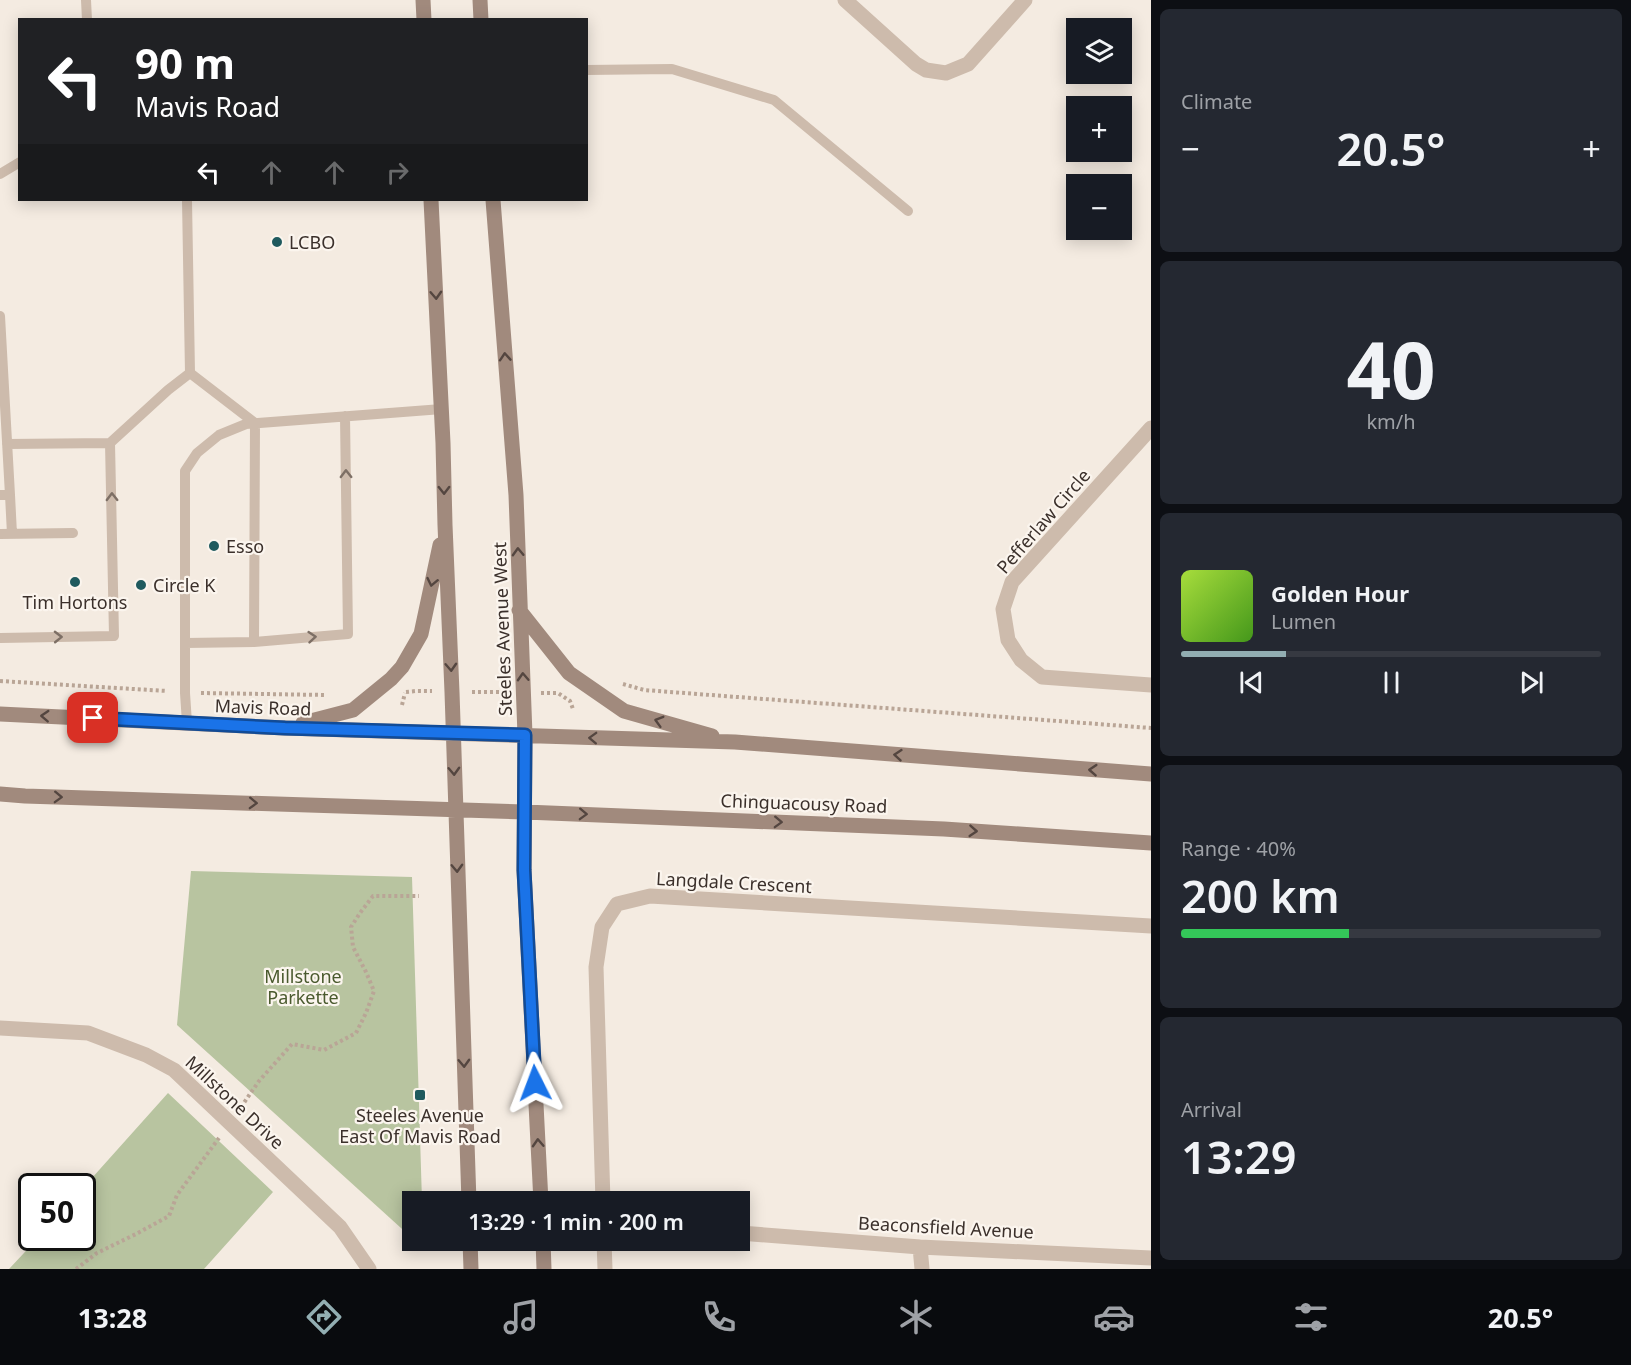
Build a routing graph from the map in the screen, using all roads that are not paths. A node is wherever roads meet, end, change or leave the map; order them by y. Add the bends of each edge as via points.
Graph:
1 (86, 0) edge
2 (423, 0) edge
3 (480, 0) edge
4 (845, 0) edge
5 (1025, 0) edge
6 (87, 18) edge
7 (424, 18) edge
8 (481, 18) edge
9 (588, 70) edge
10 (18, 163) edge
11 (0, 174) edge
12 (187, 201) edge
13 (431, 201) edge
14 (493, 201) edge
15 (908, 211) dead end
16 (0, 316) edge
17 (190, 373) junction
18 (442, 409) junction
19 (345, 416) junction
20 (255, 423) junction
21 (1151, 428) edge
22 (7, 444) junction
23 (110, 444) junction
24 (5, 495) edge
25 (445, 525) junction
26 (73, 533) dead end
27 (0, 534) edge
28 (12, 534) junction
29 (519, 610) junction
30 (0, 638) edge
31 (254, 642) junction
32 (186, 643) junction
33 (1151, 685) edge
34 (0, 714) edge
35 (187, 723) junction
36 (285, 728) junction
37 (453, 733) junction
38 (525, 735) junction
39 (735, 742) junction
40 (1151, 774) edge
41 (0, 794) edge
42 (456, 810) junction
43 (525, 812) junction
44 (1151, 843) edge
45 (1151, 926) edge
46 (0, 1028) edge
47 (469, 1191) edge
48 (540, 1191) edge
49 (603, 1191) edge
50 (750, 1234) edge
51 (920, 1246) junction
52 (470, 1251) edge
53 (543, 1251) edge
54 (604, 1251) edge
55 (1151, 1258) edge
56 (369, 1269) edge
57 (471, 1269) edge
58 (544, 1269) edge
59 (605, 1269) edge
60 (922, 1269) edge

1 - 6 lane
2 - 7 main road
3 - 8 main road
4 - 5 street via 916,64 946,73 968,63
9 - 15 lane via 672,69 774,100
10 - 11 lane
12 - 17 lane
13 -> 18 main road
29 -> 14 main road, Steeles Avenue West via 516,495
16 - 22 lane
17 - 20 lane
17 - 23 lane
18 - 19 lane
18 -> 25 main road
19 - 20 lane
31 -> 19 lane via 348,634
20 - 31 lane
20 - 32 lane via 219,435 197,453 185,471
21 - 33 street, Pefferlaw Circle via 1012,582 1003,609 1008,640 1021,660 1042,676
22 - 23 lane
22 - 24 lane
30 -> 23 lane via 114,636
24 - 28 lane
25 -> 36 main road via 421,634 402,667 353,710
25 -> 37 main road
26 - 28 lane
27 - 28 lane
38 -> 29 main road, Steeles Avenue West
39 -> 29 main road via 624,711 569,673
31 - 32 lane
32 - 35 lane
35 -> 34 main road, Mavis Road
35 - 36 main road, Mavis Road
36 - 37 main road, Mavis Road
37 - 38 main road, Mavis Road
37 -> 42 main road
39 -> 38 main road
38 - 43 main road, Steeles Avenue West
40 -> 39 main road
41 -> 42 main road
42 - 43 main road, Chinguacousy Road
42 -> 47 main road
43 -> 44 main road, Chinguacousy Road via 944,829
48 -> 43 main road, Steeles Avenue West via 524,870
45 - 49 street, Langdale Crescent via 650,896 617,904 602,927 596,967
46 - 56 street, Millstone Drive via 88,1034 146,1055 174,1070 340,1227
50 - 51 street, Beaconsfield Avenue
51 - 55 street, Beaconsfield Avenue
51 - 60 street
52 - 57 main road
53 - 58 main road
54 - 59 street

